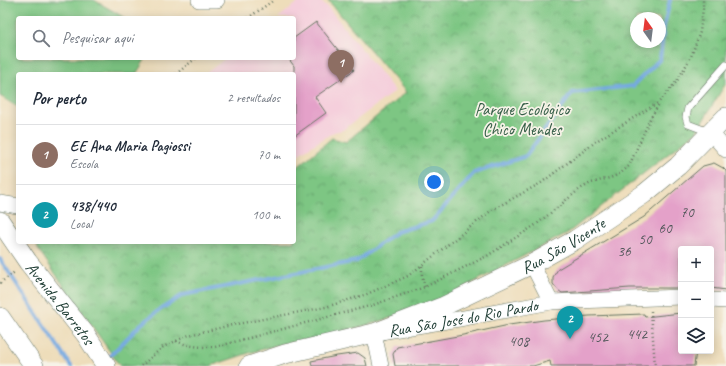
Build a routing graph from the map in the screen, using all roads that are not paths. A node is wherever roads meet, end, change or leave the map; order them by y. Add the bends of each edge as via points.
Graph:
1 (199, 0) edge
2 (217, 0) edge
3 (726, 65) edge
4 (726, 117) edge
5 (711, 133) junction
6 (726, 150) edge
7 (0, 203) edge
8 (16, 206) edge
9 (0, 221) edge
10 (532, 264) junction
11 (678, 297) edge
12 (714, 300) edge
13 (726, 301) edge
14 (552, 302) junction
15 (3, 327) edge
16 (374, 333) junction
17 (34, 366) edge
18 (106, 366) edge
19 (249, 366) edge
20 (381, 366) edge

1 - 2 street
3 - 5 lane via 688,108 686,116 688,124
4 - 5 street, Rua São Vicente
5 - 6 street
5 - 10 street, Rua São Vicente via 678,166 644,194 575,240
7 - 8 street
9 - 18 street, Avenida Barretos via 28,262 86,335
10 - 14 street
10 - 16 street, Rua São Vicente via 444,306
11 - 14 street, Rua São José do Rio Pardo
12 - 13 street
14 - 16 street, Rua São José do Rio Pardo
15 - 17 street
16 - 19 street, Rua São José do Rio Pardo via 285,354
16 - 20 street

